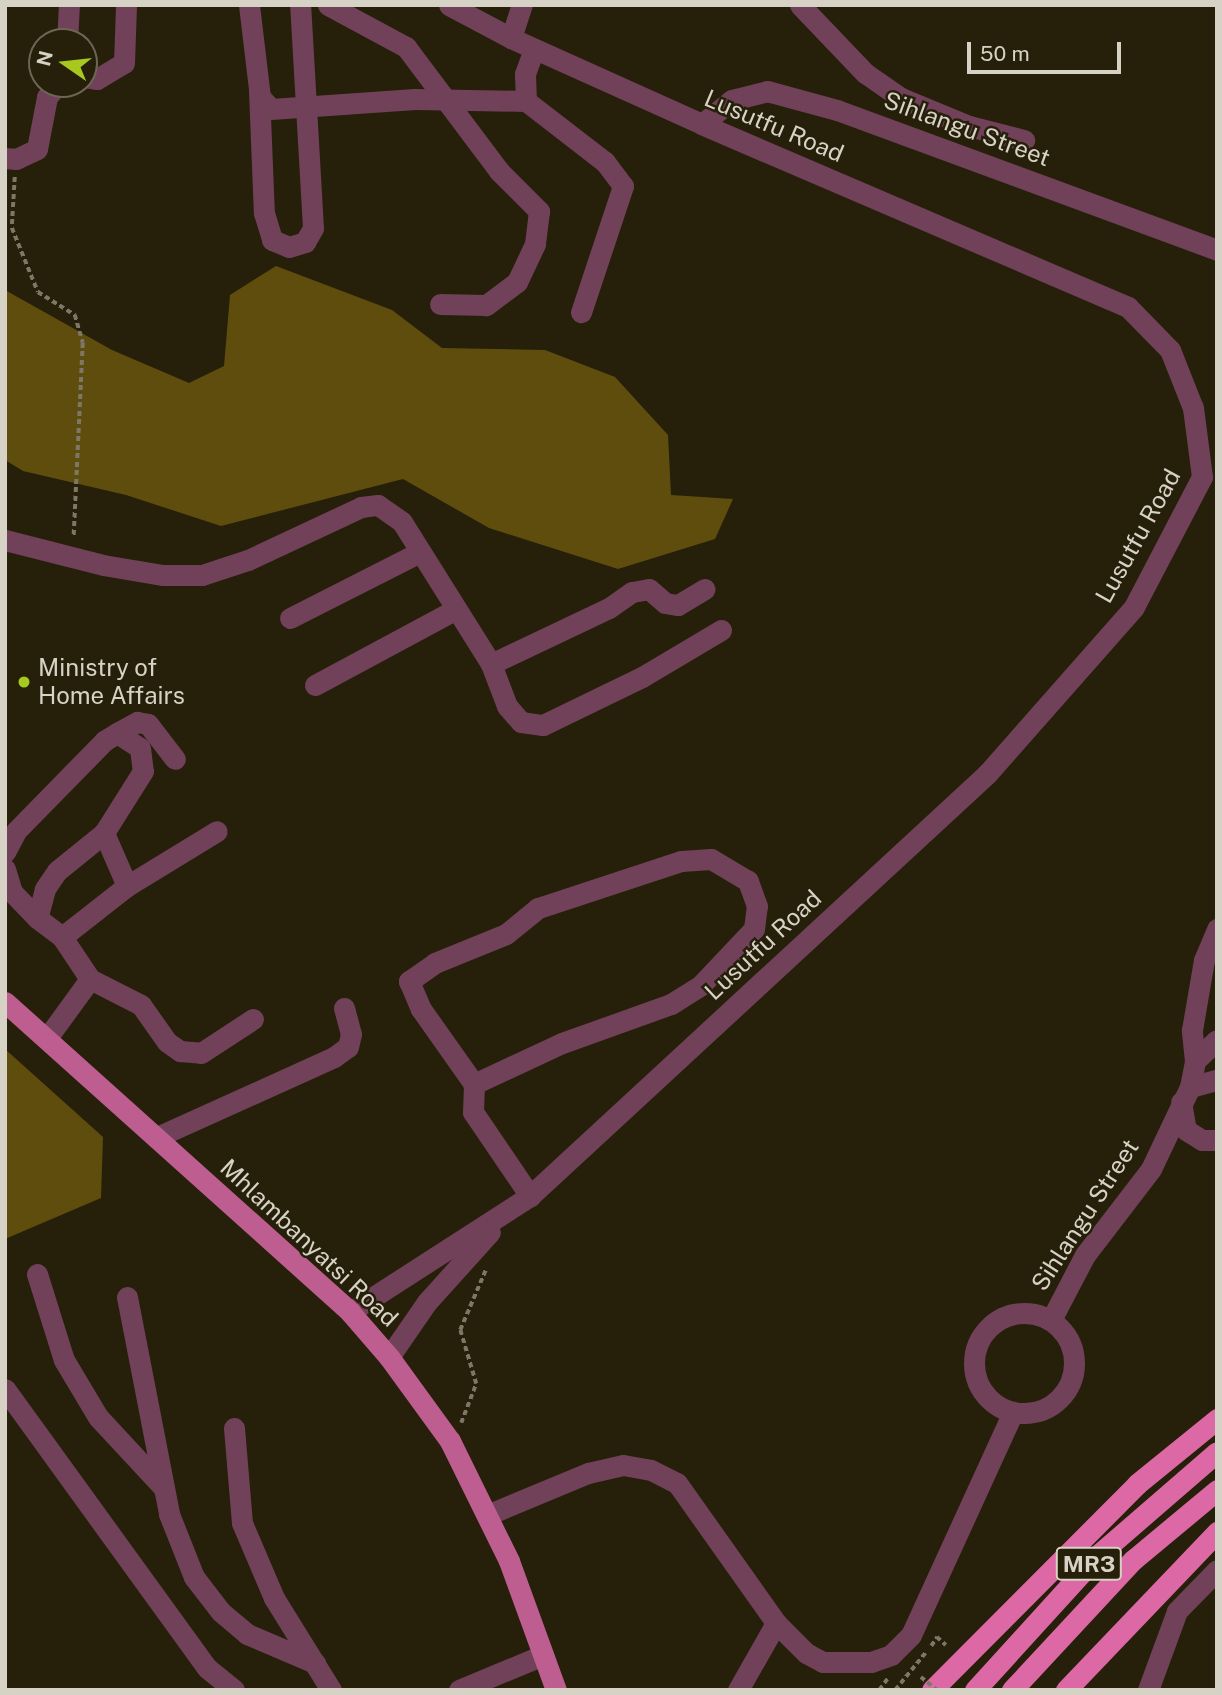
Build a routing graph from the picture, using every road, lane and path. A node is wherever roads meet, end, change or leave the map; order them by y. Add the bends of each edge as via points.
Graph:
1 (69, 5) edge
2 (126, 5) edge
3 (249, 5) edge
4 (300, 5) edge
5 (328, 5) edge
6 (449, 5) edge
7 (522, 5) edge
8 (800, 5) edge
9 (68, 28) edge
10 (510, 38) junction
11 (534, 49) junction
12 (98, 78) edge
13 (259, 91) junction
14 (47, 98) edge
15 (449, 100) junction
16 (526, 100) junction
17 (306, 106) junction
18 (702, 124) junction
19 (1024, 140) dead end
20 (10, 158) edge
21 (1217, 250) edge
22 (440, 304) dead end
23 (581, 312) dead end
24 (5, 540) edge
25 (420, 552) junction
26 (74, 557) junction
27 (705, 589) dead end
28 (456, 609) junction
29 (290, 618) dead end
30 (721, 630) dead end
31 (491, 664) junction
32 (315, 685) dead end
33 (117, 733) junction
34 (175, 759) dead end
35 (216, 831) dead end
36 (104, 833) junction
37 (5, 852) edge
38 (5, 869) edge
39 (127, 886) junction
40 (37, 918) junction
41 (1217, 929) edge
42 (62, 937) junction
43 (90, 979) junction
44 (5, 1002) edge
45 (344, 1008) dead end
46 (253, 1019) dead end
47 (47, 1038) junction
48 (1217, 1040) edge
49 (1195, 1061) junction
50 (1217, 1080) edge
51 (474, 1084) junction
52 (1185, 1095) junction
53 (157, 1137) junction
54 (1217, 1140) edge
55 (530, 1196) junction
56 (508, 1212) junction
57 (488, 1264) dead end
58 (37, 1274) dead end
59 (127, 1297) dead end
60 (350, 1312) junction
61 (1051, 1320) junction
62 (389, 1357) junction
63 (5, 1389) edge
64 (1013, 1412) junction
65 (1217, 1419) edge
66 (234, 1428) dead end
67 (453, 1446) junction
68 (1217, 1452) edge
69 (164, 1488) junction
70 (1217, 1490) edge
71 (487, 1515) junction
72 (1217, 1532) edge
73 (1217, 1570) edge
74 (776, 1623) junction
75 (940, 1652) dead end
76 (543, 1655) junction
77 (315, 1663) junction
78 (888, 1679) dead end
79 (929, 1681) edge
80 (234, 1690) edge
81 (331, 1690) edge
82 (459, 1690) edge
83 (556, 1690) edge
84 (738, 1690) edge
85 (880, 1690) edge
86 (895, 1690) edge
87 (975, 1690) edge
88 (1012, 1690) edge
89 (1066, 1690) edge
90 (1148, 1690) edge

1 - 9 street
2 - 12 street via 124,62
3 - 13 street
4 - 17 street
5 - 15 street via 406,47
6 - 10 street, Lusutfu Road
7 - 10 street
8 - 19 street via 865,73 901,98 969,126
10 - 11 street, Lusutfu Road
11 - 16 street via 525,74
11 - 18 street, Lusutfu Road
13 - 17 street via 271,109
13 - 17 street via 264,214 272,240 289,247 305,242 313,228
14 - 20 street via 37,149
15 - 16 street
15 - 17 street
15 - 22 street via 499,171 539,211 535,244 517,282 486,305
16 - 23 street via 606,162 623,186
18 - 21 street, Sihlangu Street via 732,100 767,90 837,110
18 - 55 street, Lusutfu Road via 1128,307 1170,350 1193,408 1202,477 1134,607 987,774
20 - 26 path via 12,228 38,292 75,315 84,354 79,377
24 - 26 street
25 - 26 street via 401,522 378,505 361,507 248,560 202,575 163,575
25 - 28 street
25 - 29 street
27 - 31 street via 678,605 664,603 649,589 632,592 609,608
28 - 31 street
28 - 32 street
30 - 31 street via 642,677 543,725 521,722 507,706
33 - 34 street via 137,722 148,724
33 - 36 street via 140,748 144,771
33 - 37 street via 88,756 16,831
35 - 39 street
36 - 39 street
36 - 40 street via 57,871 45,889
38 - 40 street via 12,892
39 - 42 street
40 - 42 street
41 - 49 street, Sihlangu Street via 1204,960 1192,1030
42 - 43 street
43 - 46 street via 141,1005 167,1042 180,1051 201,1053
43 - 47 street
44 - 47 main road, Mhlambanyatsi Road
45 - 53 street via 351,1034 348,1047 334,1057
47 - 53 main road, Mhlambanyatsi Road
48 - 49 street
49 - 52 street, Sihlangu Street
50 - 52 street
51 - 51 street via 421,1009 409,982 435,963 506,934 538,908 681,861 711,859 748,881 757,906 754,929 701,985 671,1004 562,1043
51 - 55 street via 473,1112
52 - 54 street via 1186,1130 1202,1140
52 - 61 street, Sihlangu Street via 1151,1169 1085,1255
53 - 60 main road, Mhlambanyatsi Road
55 - 56 street, Lusutfu Road
56 - 60 street, Lusutfu Road
56 - 62 street, Lusutfu Road via 427,1302
57 - 67 path via 460,1330 476,1384
58 - 69 street via 64,1360 98,1417
59 - 69 street
60 - 62 main road, Mhlambanyatsi Road
61 - 64 street via 1072,1347 1071,1382 1064,1394 1041,1411
61 - 64 street via 1020,1312 1005,1316 981,1337 975,1351 974,1367 982,1390 999,1407
62 - 67 main road, Mhlambanyatsi Road
63 - 80 street via 207,1668
64 - 74 street via 969,1501 931,1596 911,1635 891,1655 871,1662 823,1662
65 - 79 highway via 1137,1484
66 - 77 street via 242,1523 274,1598
67 - 71 main road, Mhlambanyatsi Road
68 - 87 highway, MR3 via 1098,1555
69 - 77 street via 169,1514 194,1577 221,1612 247,1634
70 - 88 highway, MR3 via 1133,1560
71 - 74 street via 588,1473 623,1465 651,1470 677,1483 707,1518
71 - 76 main road, Mhlambanyatsi Road
72 - 89 highway
73 - 90 street via 1177,1611
74 - 84 street
75 - 86 path via 947,1644 937,1637
76 - 82 street
76 - 83 main road, Mhlambanyatsi Road
77 - 81 street
78 - 85 path

